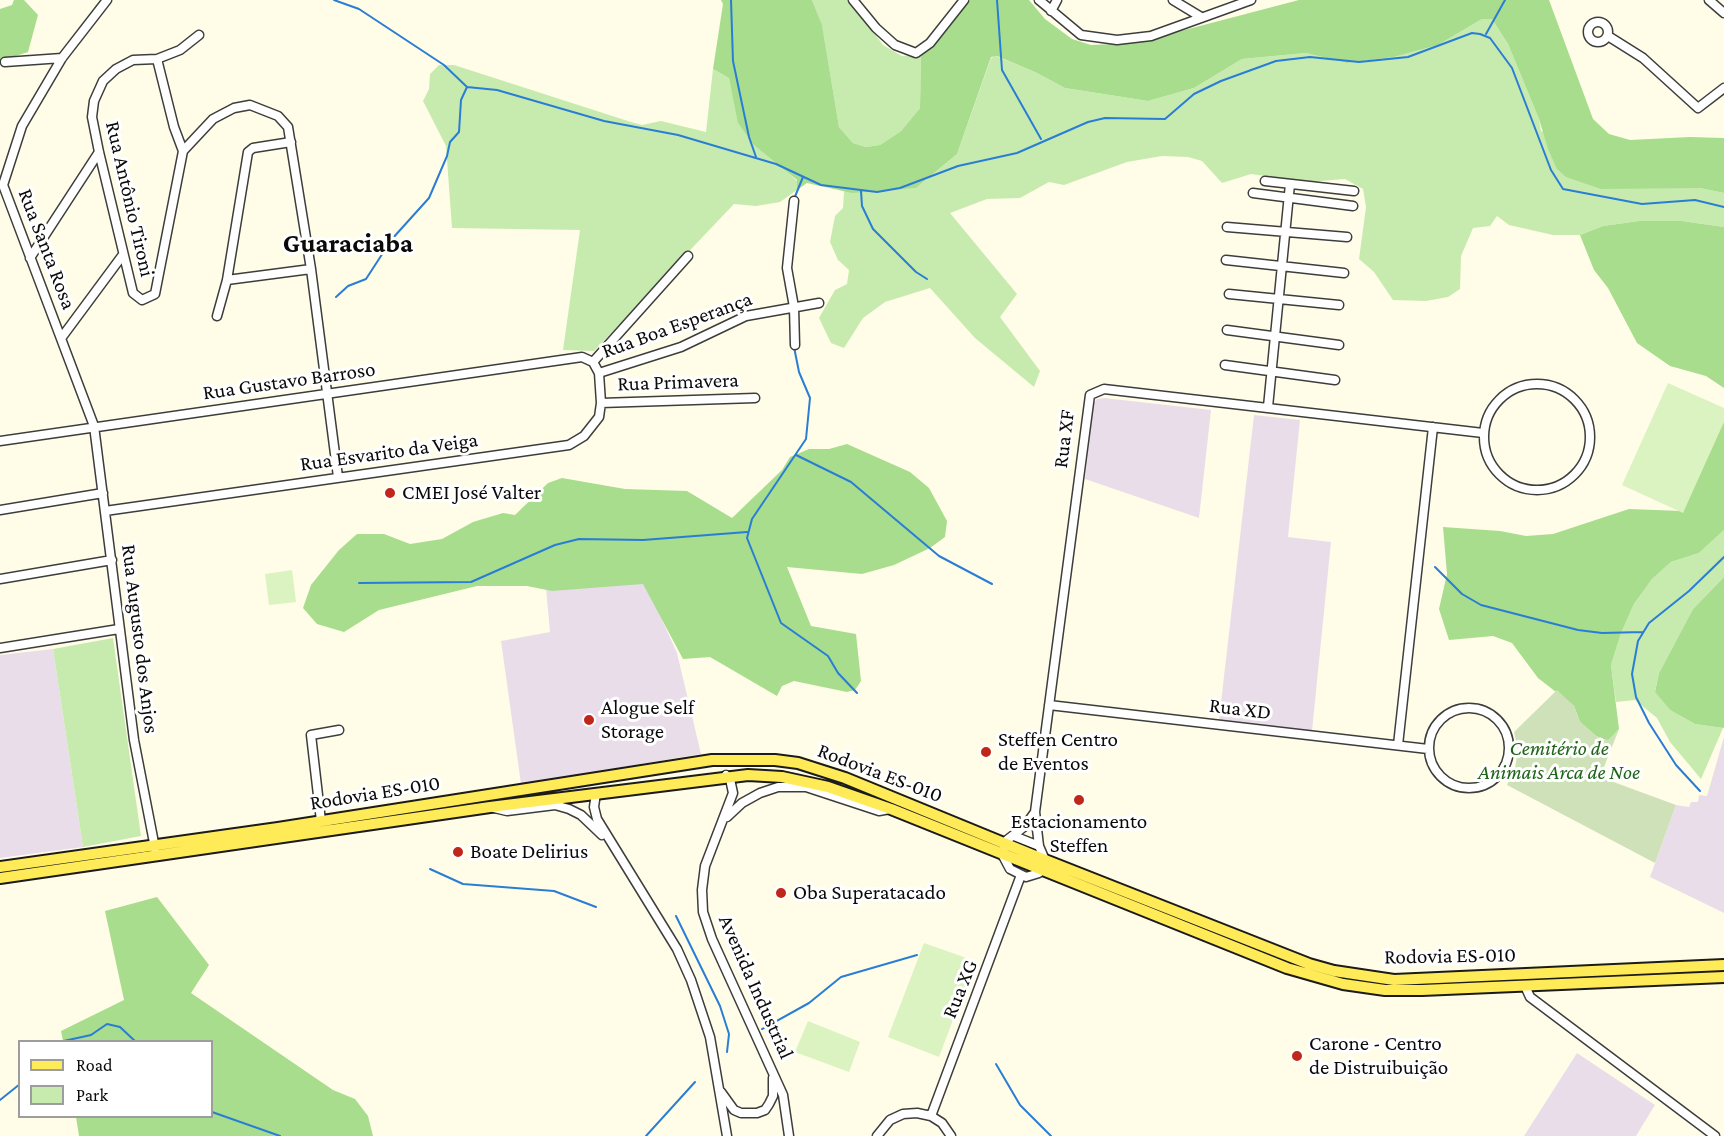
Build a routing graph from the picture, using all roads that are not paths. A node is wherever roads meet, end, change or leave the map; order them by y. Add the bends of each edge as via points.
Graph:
1 (107, 0) edge
2 (853, 0) edge
3 (964, 0) edge
4 (1039, 0) edge
5 (1058, 0) edge
6 (1173, 0) edge
7 (1251, 0) edge
8 (1709, 0) edge
9 (1051, 11) junction
10 (1724, 14) edge
11 (1201, 17) junction
12 (199, 35) dead end
13 (1608, 36) dead end
14 (62, 58) junction
15 (157, 59) junction
16 (5, 62) dead end
17 (1724, 88) edge
18 (291, 142) junction
19 (183, 151) junction
20 (99, 152) junction
21 (1265, 181) dead end
22 (1290, 184) junction
23 (2, 185) edge
24 (1354, 191) dead end
25 (1253, 193) dead end
26 (1288, 197) junction
27 (794, 201) dead end
28 (1353, 206) dead end
29 (1227, 227) dead end
30 (1284, 231) junction
31 (1347, 237) dead end
32 (122, 256) junction
33 (688, 256) dead end
34 (30, 258) junction
35 (1226, 260) dead end
36 (1281, 266) junction
37 (311, 268) junction
38 (1344, 273) dead end
39 (227, 280) junction
40 (1229, 294) dead end
41 (1277, 299) junction
42 (819, 303) dead end
43 (1339, 305) dead end
44 (794, 307) junction
45 (217, 316) dead end
46 (1227, 330) dead end
47 (1274, 335) junction
48 (62, 338) junction
49 (795, 345) dead end
50 (1339, 345) dead end
51 (593, 362) junction
52 (1225, 365) dead end
53 (1270, 370) junction
54 (599, 373) junction
55 (1335, 380) dead end
56 (327, 393) junction
57 (755, 398) dead end
58 (602, 403) junction
59 (1268, 407) junction
60 (94, 426) junction
61 (1433, 427) junction
62 (1483, 433) junction
63 (0, 441) edge
64 (338, 477) junction
65 (103, 493) junction
66 (0, 510) edge
67 (105, 511) junction
68 (112, 560) junction
69 (0, 579) edge
70 (119, 629) junction
71 (0, 648) edge
72 (1049, 705) junction
73 (339, 730) dead end
74 (1398, 746) junction
75 (1428, 749) junction
76 (712, 760) junction
77 (726, 775) junction
78 (613, 776) junction
79 (596, 793) junction
80 (490, 807) junction
81 (891, 809) junction
82 (1035, 812) junction
83 (724, 819) junction
84 (321, 821) junction
85 (1007, 845) junction
86 (1039, 846) junction
87 (156, 850) junction
88 (615, 852) junction
89 (1043, 865) junction
90 (0, 867) edge
91 (1022, 874) junction
92 (0, 878) edge
93 (1724, 965) edge
94 (1724, 977) edge
95 (1525, 986) junction
96 (773, 1070) junction
97 (718, 1086) junction
98 (931, 1116) junction
99 (727, 1136) edge
100 (789, 1136) edge
101 (877, 1136) edge
102 (951, 1136) edge
103 (1715, 1136) edge

1 - 14 street, Rua Santa Rosa
2 - 3 street via 896,45 916,53
4 - 9 street
5 - 9 street
6 - 11 street
7 - 11 street
8 - 10 street
9 - 11 street via 1081,35 1105,40 1151,36
12 - 15 street, Rua Antônio Tironi via 180,50
13 - 17 street via 1643,58 1698,108
14 - 16 street
14 - 23 street, Rua Santa Rosa via 22,126
15 - 19 street
15 - 20 street, Rua Antônio Tironi via 132,60 103,81 92,117
18 - 19 street via 288,128 278,116 250,105 213,119
18 - 37 street
18 - 39 street via 248,152
19 - 32 street, Rua Antônio Tironi via 155,294 142,300 133,293
20 - 32 street, Rua Antônio Tironi
20 - 34 street
21 - 22 street
22 - 24 street
22 - 26 street
23 - 34 street, Rua Santa Rosa
25 - 26 street
26 - 28 street
26 - 30 street
27 - 44 street via 787,268
29 - 30 street
30 - 31 street
30 - 36 street
32 - 48 street
33 - 51 street
34 - 48 street, Rua Santa Rosa
35 - 36 street
36 - 38 street
36 - 41 street
37 - 39 street
37 - 56 street
39 - 45 street
40 - 41 street
41 - 43 street
41 - 47 street
42 - 44 street, Rua Boa Esperança
44 - 49 street
44 - 54 street, Rua Boa Esperança via 728,323 681,346
46 - 47 street
47 - 50 street
47 - 53 street
48 - 60 street, Rua Santa Rosa
51 - 54 street
51 - 56 street, Rua Gustavo Barroso via 582,357
52 - 53 street
53 - 55 street
53 - 59 street
54 - 58 street
56 - 60 street, Rua Gustavo Barroso
56 - 64 street
57 - 58 street, Rua Primavera
58 - 64 street, Rua Esvarito da Veiga via 594,425 569,445
59 - 61 street, Rua XF
59 - 72 street, Rua XF via 1104,389 1090,394
60 - 63 street, Rua Gustavo Barroso
60 - 65 street, Rua Augusto dos Anjos
61 - 62 street, Rua XF
61 - 74 street
62 - 62 street via 1489,461 1498,473 1516,486 1537,490 1565,483 1576,474 1590,448 1591,434 1581,406 1565,392 1545,384 1530,384 1503,395 1490,412
64 - 67 street, Rua Esvarito da Veiga
65 - 66 street
65 - 67 street, Rua Augusto dos Anjos
67 - 68 street, Rua Augusto dos Anjos
68 - 69 street
68 - 70 street, Rua Augusto dos Anjos
70 - 71 street
70 - 87 street, Rua Augusto dos Anjos via 134,740
72 - 74 street, Rua XD
72 - 82 street, Rua XF
73 - 84 street via 311,735
74 - 75 street, Rua XD
75 - 75 street via 1432,767 1444,781 1461,788 1479,788 1496,780 1507,765 1510,747 1506,730 1494,716 1478,708 1459,708 1443,717 1432,731
76 - 77 main road
76 - 78 main road, Rodovia ES-010
76 - 85 main road, Rodovia ES-010 via 775,760 825,771
77 - 79 main road, Rodovia ES-010
77 - 81 main road, Rodovia ES-010 via 807,782
77 - 83 street, Avenida Industrial via 732,793
78 - 79 main road
78 - 84 main road, Rodovia ES-010
79 - 80 main road, Rodovia ES-010
79 - 88 street via 597,819
80 - 87 main road, Rodovia ES-010
80 - 88 street via 507,811 555,805 569,808 594,826
81 - 83 street, Avenida Industrial via 879,811 812,789 778,787 742,803
81 - 85 main road, Rodovia ES-010
82 - 85 street
82 - 86 street, Rua XF
83 - 96 street, Avenida Industrial via 705,866 703,912
84 - 87 main road, Rodovia ES-010
85 - 86 street
85 - 89 main road, Rodovia ES-010
85 - 91 street via 1005,865
86 - 89 street, Rua XF
87 - 90 main road, Rodovia ES-010
87 - 92 main road, Rodovia ES-010
88 - 97 street via 677,949 692,980 710,1037
89 - 91 street via 1031,877
89 - 93 main road, Rodovia ES-010 via 1309,964 1394,980
89 - 95 main road, Rodovia ES-010 via 1326,981 1386,990
91 - 98 street, Rua XG
94 - 95 main road, Rodovia ES-010
95 - 103 street via 1530,997
96 - 97 street via 773,1095 765,1110 757,1113 734,1110
96 - 100 street, Avenida Industrial via 787,1107
97 - 99 street
98 - 101 street via 903,1114 891,1120
98 - 102 street

